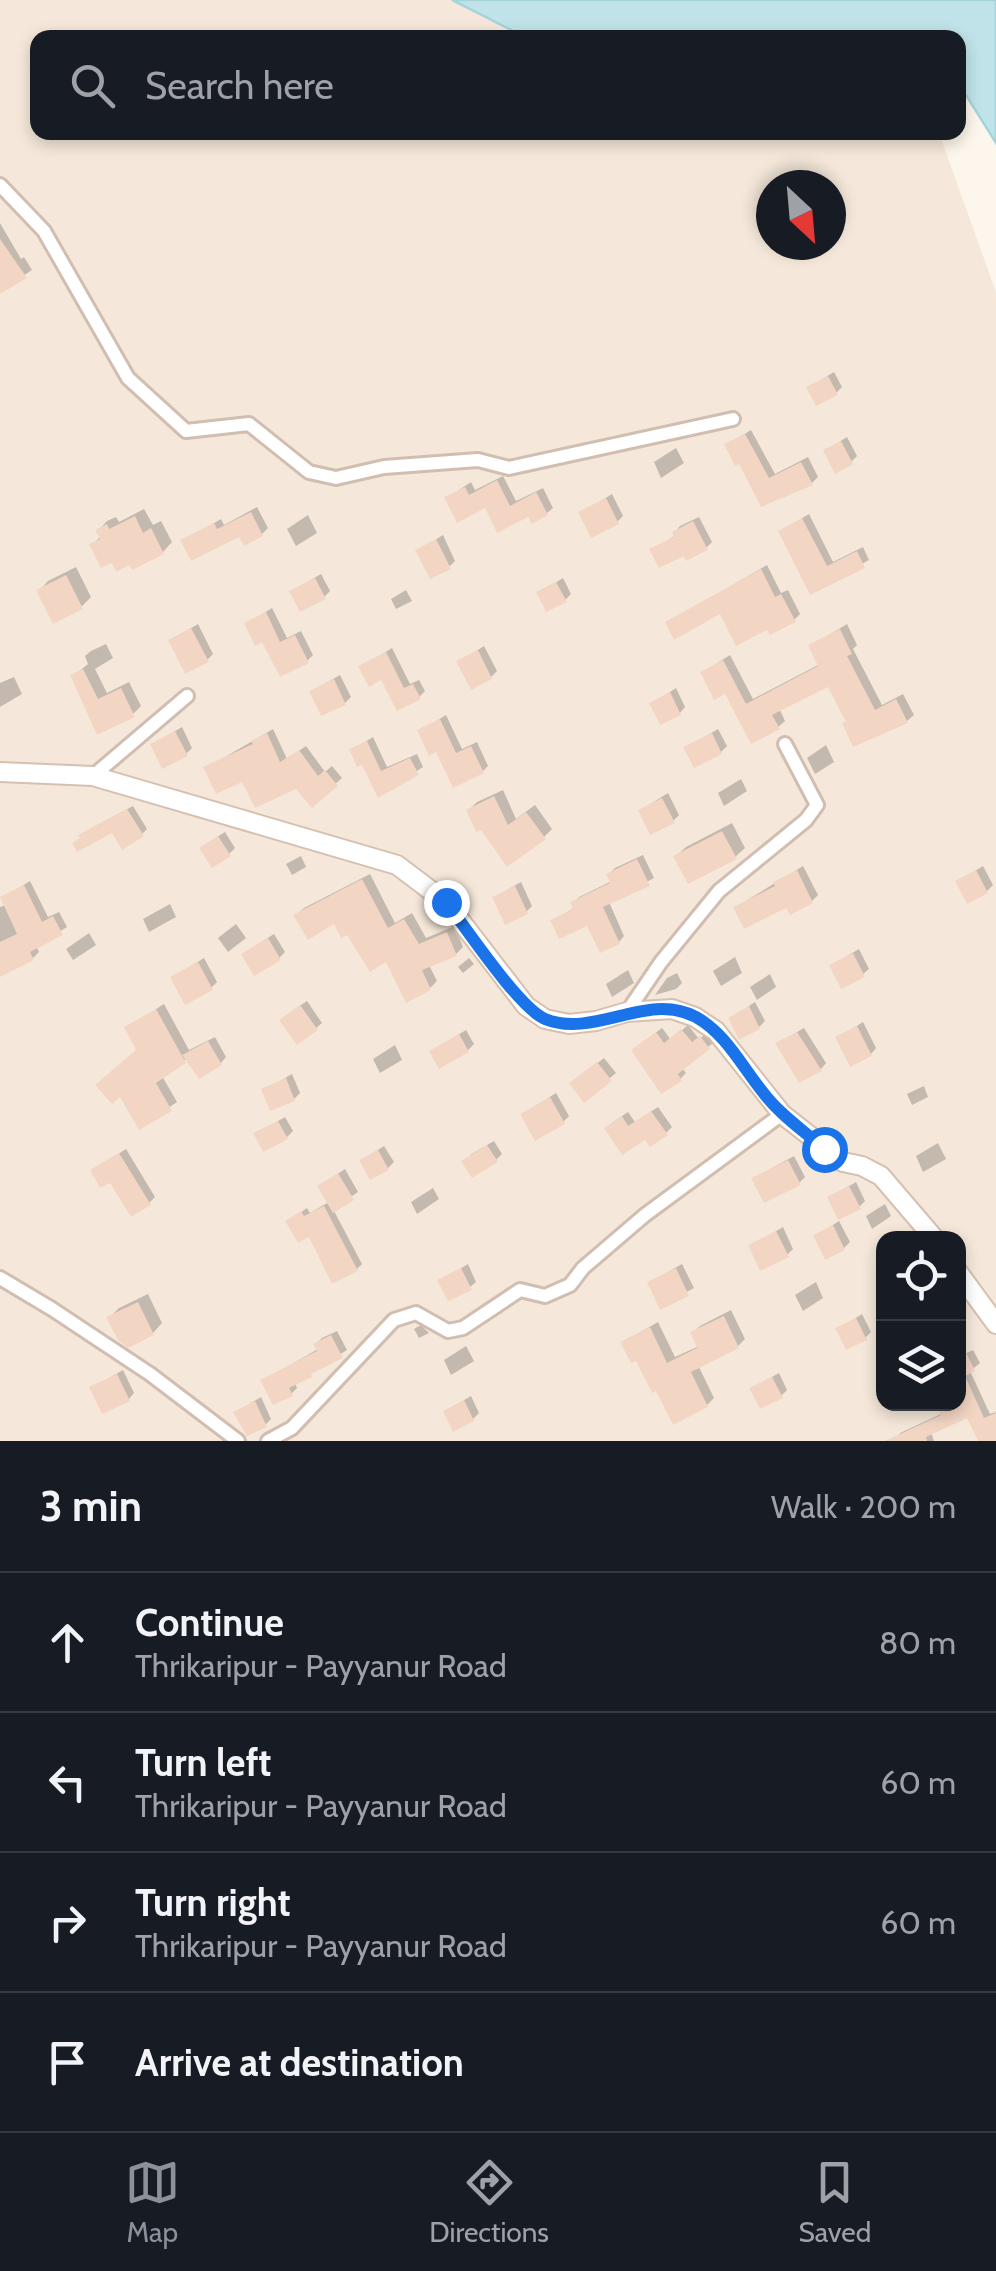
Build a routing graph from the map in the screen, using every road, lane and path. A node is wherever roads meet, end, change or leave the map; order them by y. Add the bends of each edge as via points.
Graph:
1 (0, 185) edge
2 (732, 418) dead end
3 (187, 696) dead end
4 (785, 744) dead end
5 (0, 772) edge
6 (94, 776) junction
7 (627, 1012) junction
8 (782, 1114) junction
9 (928, 1231) edge
10 (0, 1278) edge
11 (966, 1283) edge
12 (996, 1324) edge
13 (238, 1441) edge
14 (268, 1441) edge

1 - 2 street via 44,231 128,378 174,422 186,430 249,424 309,472 336,478 478,460 509,468
3 - 6 street
4 - 7 street via 817,806 719,891
5 - 6 main road
6 - 7 main road via 397,864 446,902 526,1006 544,1019 582,1022
7 - 8 main road via 672,1009 694,1016 716,1031
8 - 9 main road via 843,1162 881,1176
8 - 14 street via 644,1215 555,1294 520,1290 448,1331 416,1313 394,1320 292,1428
10 - 13 street via 150,1374
11 - 12 main road

